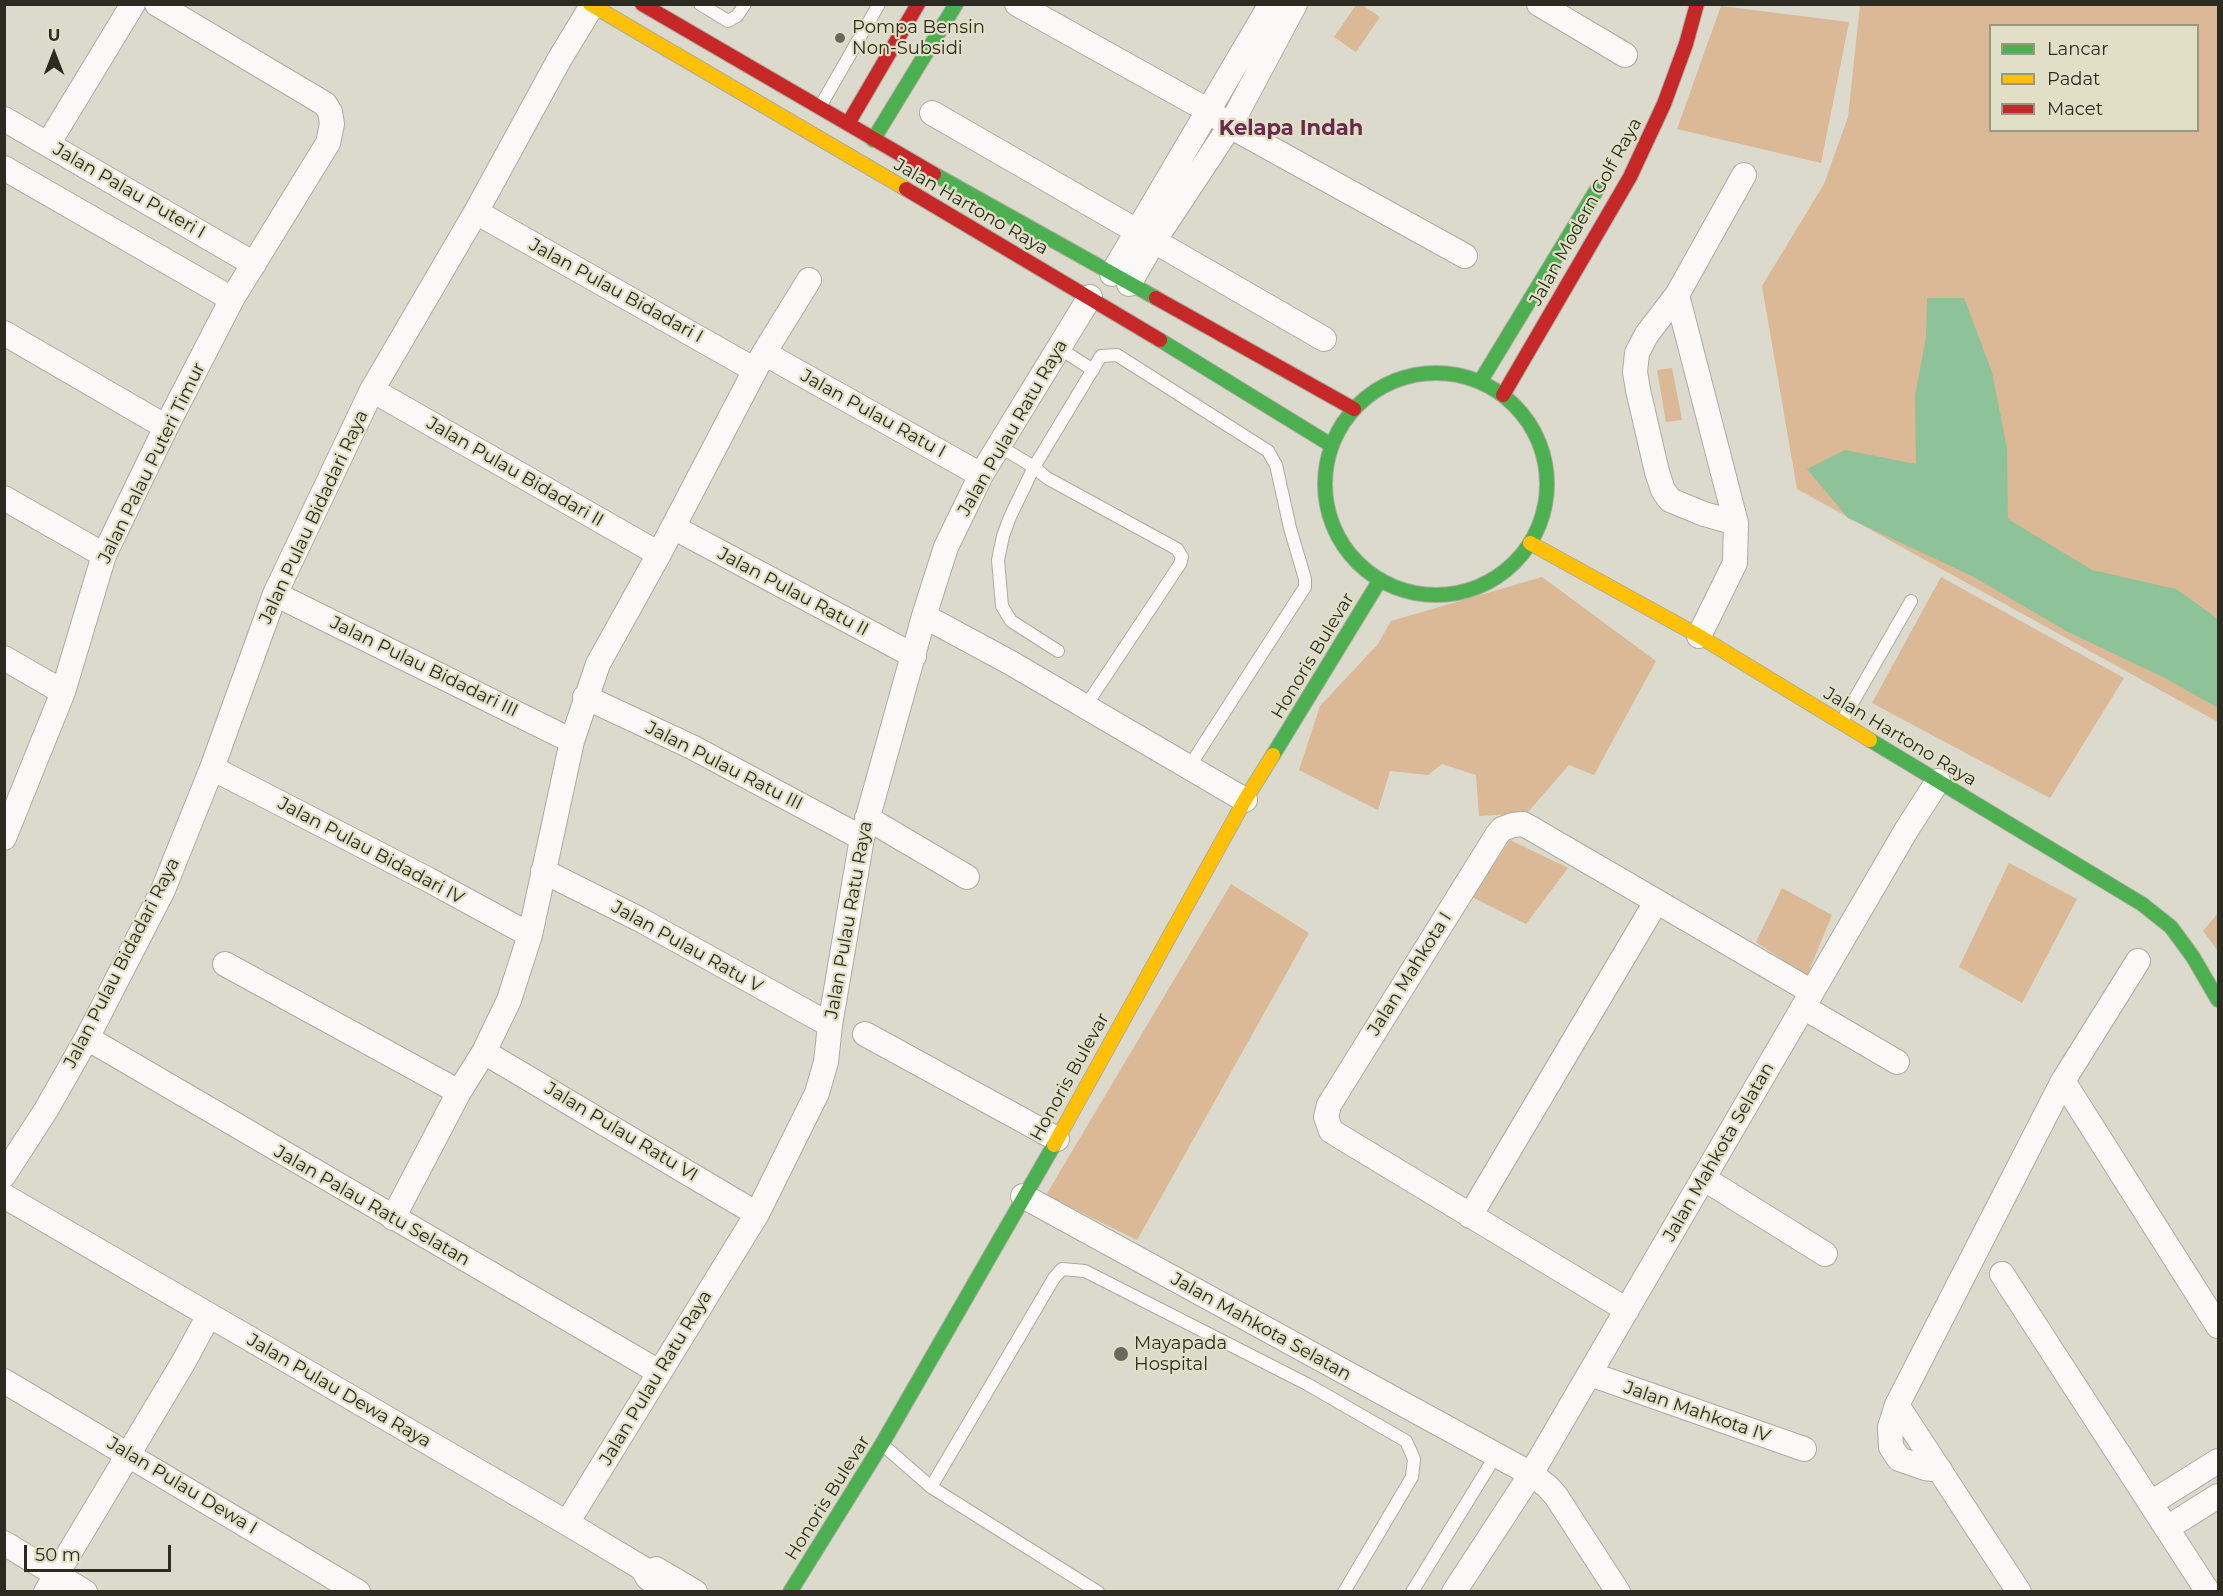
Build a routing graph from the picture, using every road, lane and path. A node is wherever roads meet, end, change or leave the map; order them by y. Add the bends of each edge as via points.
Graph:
1 (133, 4) edge
2 (157, 4) edge
3 (642, 4) edge
4 (700, 4) edge
5 (746, 4) edge
6 (879, 4) edge
7 (918, 4) edge
8 (956, 4) edge
9 (1017, 4) edge
10 (1271, 4) edge
11 (1295, 4) edge
12 (1539, 4) edge
13 (1697, 4) edge
14 (592, 5) edge
15 (728, 21) junction
16 (713, 45) junction
17 (1625, 55) dead end
18 (820, 106) junction
19 (1209, 111) junction
20 (932, 113) dead end
21 (4, 119) edge
22 (849, 122) junction
23 (1230, 126) junction
24 (873, 140) junction
25 (48, 144) junction
26 (4, 168) edge
27 (1744, 175) dead end
28 (1603, 179) dead end
29 (476, 212) junction
30 (1146, 236) junction
31 (1465, 256) dead end
32 (254, 264) junction
33 (1121, 279) junction
34 (809, 280) dead end
35 (1677, 296) junction
36 (1090, 297) junction
37 (232, 299) junction
38 (4, 333) edge
39 (1324, 339) dead end
40 (1059, 348) junction
41 (760, 362) junction
42 (1093, 369) junction
43 (1480, 382) junction
44 (372, 390) junction
45 (1503, 395) junction
46 (1354, 409) junction
47 (166, 427) junction
48 (1331, 445) junction
49 (999, 446) junction
50 (1034, 467) junction
51 (981, 475) junction
52 (4, 498) edge
53 (1736, 523) junction
54 (673, 527) junction
55 (1530, 543) junction
56 (659, 554) junction
57 (104, 555) junction
58 (1380, 580) junction
59 (275, 594) junction
60 (1911, 601) dead end
61 (924, 616) junction
62 (1699, 636) junction
63 (1058, 651) dead end
64 (914, 656) junction
65 (4, 658) edge
66 (63, 692) junction
67 (585, 697) junction
68 (1085, 707) junction
69 (1841, 722) junction
70 (572, 741) junction
71 (1189, 767) junction
72 (212, 768) junction
73 (1938, 781) junction
74 (1245, 800) junction
75 (864, 828) junction
76 (6, 831) edge
77 (543, 871) junction
78 (967, 877) dead end
79 (1656, 902) junction
80 (530, 935) junction
81 (2138, 961) dead end
82 (225, 964) dead end
83 (1807, 1000) junction
84 (2218, 1000) edge
85 (830, 1025) junction
86 (865, 1034) dead end
87 (87, 1038) junction
88 (484, 1052) junction
89 (1897, 1062) dead end
90 (2063, 1081) junction
91 (459, 1092) junction
92 (1057, 1139) junction
93 (4, 1175) edge
94 (1704, 1178) junction
95 (4, 1196) edge
96 (1023, 1196) junction
97 (757, 1214) junction
98 (1470, 1216) junction
99 (393, 1218) junction
100 (1825, 1254) dead end
101 (2002, 1274) dead end
102 (1627, 1310) junction
103 (209, 1315) junction
104 (2218, 1326) edge
105 (659, 1372) junction
106 (1590, 1374) junction
107 (4, 1381) edge
108 (882, 1444) junction
109 (1804, 1449) dead end
110 (128, 1454) junction
111 (2218, 1461) edge
112 (1491, 1463) junction
113 (1531, 1474) junction
114 (931, 1487) junction
115 (2218, 1496) edge
116 (2151, 1503) junction
117 (567, 1523) junction
118 (2167, 1528) junction
119 (4, 1543) edge
120 (642, 1568) junction
121 (51, 1583) edge
122 (85, 1592) edge
123 (358, 1592) edge
124 (668, 1592) edge
125 (695, 1592) edge
126 (790, 1592) edge
127 (1098, 1592) edge
128 (1344, 1592) edge
129 (1412, 1592) edge
130 (1454, 1592) edge
131 (1618, 1592) edge
132 (2019, 1592) edge
133 (2208, 1592) edge

1 - 25 street
2 - 32 street, Jalan Palau Puteri Timur via 325,104 330,112 328,143
3 - 16 street, Jalan Hartono Raya
4 - 15 lane
5 - 15 lane
6 - 18 lane
7 - 22 street
8 - 24 street
9 - 19 street
10 - 19 street
11 - 23 street
12 - 17 street
13 - 45 street, Jalan Modern Golf Raya via 1665,104 1630,177
14 - 29 street, Jalan Pulau Bidadari Raya
14 - 36 street, Jalan Hartono Raya
15 - 16 lane
16 - 18 street, Jalan Hartono Raya
18 - 22 street, Jalan Hartono Raya
19 - 23 street
19 - 30 street
20 - 30 street
21 - 25 street, Jalan Palau Puteri I
22 - 24 street, Jalan Hartono Raya
23 - 30 street
23 - 31 street
24 - 33 street, Jalan Hartono Raya
25 - 32 street, Jalan Palau Puteri I
26 - 37 street
27 - 35 street
28 - 43 street, Jalan Modern Golf Raya
29 - 41 street, Jalan Pulau Bidadari I
29 - 44 street, Jalan Pulau Bidadari Raya
30 - 33 street
30 - 39 street
32 - 37 street, Jalan Palau Puteri Timur
33 - 46 street, Jalan Hartono Raya
34 - 41 street
35 - 53 street
35 - 53 street via 1637,353 1637,381 1657,472 1670,500
36 - 40 street, Jalan Pulau Ratu Raya
36 - 48 street, Jalan Hartono Raya
37 - 47 street, Jalan Palau Puteri Timur
38 - 47 street
40 - 42 lane
40 - 49 street, Jalan Pulau Ratu Raya
41 - 51 street, Jalan Pulau Ratu I
41 - 54 street
42 - 50 lane
42 - 71 lane via 1101,356 1117,355 1268,451 1276,465 1305,579 1305,587
43 - 45 street
43 - 46 street via 1458,375 1412,376 1391,382
44 - 56 street, Jalan Pulau Bidadari II
44 - 59 street, Jalan Pulau Bidadari Raya
45 - 55 street via 1534,430 1543,452 1546,499
46 - 48 street
47 - 57 street, Jalan Palau Puteri Timur
48 - 58 street via 1324,475 1326,507 1337,536 1349,553
49 - 50 lane
49 - 51 street, Jalan Pulau Ratu Raya
50 - 63 lane via 1003,536 998,560 1000,594 1011,621
50 - 68 lane via 1047,478 1178,549 1182,557
51 - 61 street, Jalan Pulau Ratu Raya via 946,547
52 - 57 street
53 - 62 street via 1735,563
54 - 56 street
54 - 64 street, Jalan Pulau Ratu II
55 - 58 street via 1512,565 1489,582 1462,592 1434,595 1406,591
55 - 62 street, Jalan Hartono Raya
56 - 67 street via 598,664
57 - 66 street, Jalan Palau Puteri Timur
58 - 74 street, Honoris Bulevar
59 - 70 street, Jalan Pulau Bidadari III
59 - 72 street, Jalan Pulau Bidadari Raya
60 - 69 lane
61 - 64 street, Jalan Pulau Ratu Raya
61 - 68 street
62 - 69 street, Jalan Hartono Raya
64 - 75 street, Jalan Pulau Ratu Raya
65 - 66 street
66 - 76 street, Jalan Palau Puteri Timur
67 - 70 street
67 - 75 street, Jalan Pulau Ratu III
68 - 71 street
69 - 73 street, Jalan Hartono Raya
70 - 77 street
71 - 74 street
72 - 80 street, Jalan Pulau Bidadari IV
72 - 87 street, Jalan Pulau Bidadari Raya via 163,890
73 - 83 street, Jalan Mahkota Selatan
73 - 84 street, Jalan Hartono Raya via 2142,904 2171,927
74 - 92 street, Honoris Bulevar
75 - 78 street, Jalan Pulau Ratu III
75 - 85 street, Jalan Pulau Ratu Raya
77 - 80 street
77 - 85 street, Jalan Pulau Ratu V via 639,919
79 - 83 street, Jalan Mahkota I
79 - 98 street
79 - 98 street, Jalan Mahkota I via 1524,824 1502,829 1329,1105 1326,1118 1331,1131
80 - 88 street via 509,1000
81 - 90 street
82 - 91 street
83 - 89 street, Jalan Mahkota I
83 - 94 street, Jalan Mahkota Selatan
85 - 97 street, Jalan Pulau Ratu Raya via 817,1094
86 - 92 street
87 - 93 street, Jalan Pulau Bidadari Raya
87 - 99 street, Jalan Palau Ratu Selatan
88 - 91 street
88 - 97 street, Jalan Pulau Ratu VI
90 - 104 street
90 - 132 street via 1898,1405
91 - 99 street
92 - 96 street, Honoris Bulevar
94 - 100 street
94 - 102 street, Jalan Mahkota Selatan
95 - 103 street, Jalan Pulau Dewa Raya
96 - 108 street, Honoris Bulevar
96 - 112 street, Jalan Mahkota Selatan
97 - 105 street, Jalan Pulau Ratu Raya
98 - 102 street, Jalan Mahkota I
99 - 105 street, Jalan Palau Ratu Selatan
101 - 116 street
102 - 106 street, Jalan Mahkota Selatan
103 - 110 street
103 - 117 street, Jalan Pulau Dewa Raya
105 - 117 street, Jalan Pulau Ratu Raya
106 - 109 street, Jalan Mahkota IV
106 - 113 street, Jalan Mahkota Selatan
107 - 110 street, Jalan Pulau Dewa I
108 - 114 lane
108 - 126 street, Honoris Bulevar
110 - 121 street
110 - 123 street, Jalan Pulau Dewa I
111 - 116 street
112 - 113 street, Jalan Mahkota Selatan
112 - 129 lane
113 - 130 street, Jalan Mahkota Selatan
113 - 131 street, Jalan Mahkota Selatan via 1556,1496
114 - 127 lane
114 - 128 lane via 1054,1278 1062,1269 1084,1271 1307,1384 1406,1441 1414,1459 1412,1477
115 - 118 street
116 - 118 street
117 - 120 street, Jalan Pulau Dewa Raya
118 - 133 street
119 - 121 street
120 - 124 street, Jalan Pulau Dewa Raya via 648,1578
120 - 125 street via 654,1567
121 - 122 street

